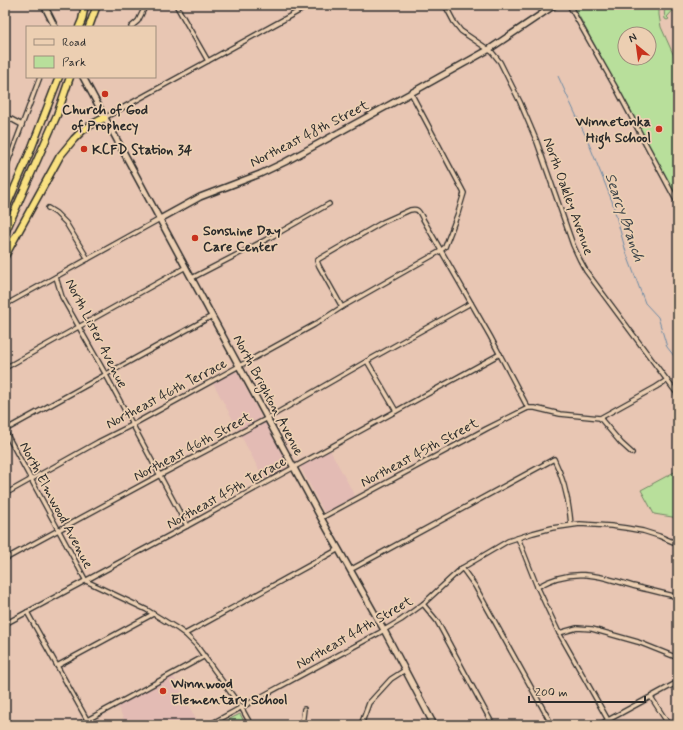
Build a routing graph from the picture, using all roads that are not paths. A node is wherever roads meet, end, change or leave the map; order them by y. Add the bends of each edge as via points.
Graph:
1 (44, 5) edge
2 (85, 5) edge
3 (97, 5) edge
4 (146, 5) edge
5 (176, 5) edge
6 (310, 5) edge
7 (445, 5) edge
8 (555, 5) edge
9 (570, 5) edge
10 (54, 26) edge
11 (79, 26) edge
12 (89, 26) edge
13 (132, 26) edge
14 (488, 50) junction
15 (208, 61) junction
16 (40, 78) edge
17 (59, 78) edge
18 (70, 78) edge
19 (83, 78) edge
20 (411, 94) junction
21 (5, 118) edge
22 (104, 118) junction
23 (22, 125) junction
24 (5, 170) edge
25 (329, 204) dead end
26 (678, 204) edge
27 (48, 208) dead end
28 (5, 210) edge
29 (160, 219) junction
30 (5, 233) edge
31 (441, 250) junction
32 (5, 256) edge
33 (88, 259) junction
34 (186, 267) junction
35 (56, 277) junction
36 (192, 278) junction
37 (471, 303) junction
38 (5, 305) edge
39 (342, 307) junction
40 (212, 316) junction
41 (79, 327) junction
42 (500, 354) junction
43 (367, 361) junction
44 (240, 366) junction
45 (5, 368) edge
46 (106, 375) junction
47 (667, 380) junction
48 (678, 395) edge
49 (528, 408) junction
50 (396, 411) junction
51 (268, 418) junction
52 (600, 418) junction
53 (132, 425) junction
54 (5, 430) edge
55 (632, 453) dead end
56 (294, 467) junction
57 (160, 475) junction
58 (31, 480) junction
59 (5, 494) edge
60 (321, 518) junction
61 (187, 526) junction
62 (571, 526) junction
63 (59, 531) junction
64 (518, 538) junction
65 (678, 544) edge
66 (339, 549) junction
67 (5, 559) edge
68 (462, 568) junction
69 (350, 570) junction
70 (86, 581) junction
71 (537, 587) junction
72 (678, 597) edge
73 (423, 604) junction
74 (27, 612) junction
75 (153, 614) junction
76 (5, 624) edge
77 (384, 630) junction
78 (559, 633) junction
79 (186, 634) junction
80 (205, 656) junction
81 (678, 658) edge
82 (57, 666) junction
83 (405, 670) junction
84 (678, 682) edge
85 (651, 697) junction
86 (241, 707) junction
87 (304, 709) dead end
88 (87, 720) junction
89 (608, 720) junction
90 (78, 725) edge
91 (90, 725) edge
92 (209, 725) edge
93 (251, 725) edge
94 (302, 725) edge
95 (362, 725) edge
96 (434, 725) edge
97 (493, 725) edge
98 (552, 725) edge
99 (599, 725) edge
100 (669, 725) edge

1 - 10 main road
2 - 11 highway
3 - 12 highway
4 - 13 street via 138,21
5 - 15 street
6 - 15 street
7 - 14 street, North Oakley Avenue via 461,31
8 - 14 main road, Northeast 48th Street
9 - 26 street
14 - 20 main road, Northeast 48th Street
14 - 47 street, North Oakley Avenue via 500,62 520,102 580,260
15 - 22 street
16 - 23 street
17 - 28 highway
18 - 30 highway via 57,115
19 - 22 main road, North Brighton Avenue
20 - 29 main road, Northeast 48th Street via 285,162 200,197
20 - 31 street via 464,193
21 - 23 street
22 - 29 main road, North Brighton Avenue
22 - 32 highway via 82,131 66,147
23 - 24 street
25 - 36 street
27 - 33 street, North Lister Avenue via 66,223
29 - 33 street, Northeast 48th Street
29 - 34 main road, North Brighton Avenue
31 - 37 street
31 - 39 street, Northeast 46th Terrace
31 - 39 street via 419,211 415,209 383,222 317,261
33 - 35 street, Northeast 48th Street
34 - 36 main road, North Brighton Avenue
34 - 41 street
35 - 38 street, Northeast 48th Street
35 - 41 street, North Lister Avenue via 62,296
36 - 40 main road, North Brighton Avenue
37 - 42 street
37 - 43 street, Northeast 46th Street
39 - 44 street, Northeast 46th Terrace
40 - 44 main road, North Brighton Avenue
40 - 46 street
41 - 45 street
41 - 46 street, North Lister Avenue
42 - 49 street
42 - 50 street, Northeast 45th Terrace
43 - 50 street
43 - 51 street, Northeast 46th Street
44 - 51 main road, North Brighton Avenue
44 - 53 street, Northeast 46th Terrace
46 - 53 street, North Lister Avenue
46 - 54 street
47 - 48 street, North Oakley Avenue
47 - 52 street
49 - 52 street
49 - 60 street, Northeast 45th Street
50 - 56 street, Northeast 45th Terrace
51 - 56 main road, North Brighton Avenue
51 - 57 street, Northeast 46th Street
52 - 55 street
53 - 57 street, North Lister Avenue
53 - 58 street, Northeast 46th Terrace
54 - 58 street, North Elmwood Avenue
56 - 60 main road, North Brighton Avenue
56 - 61 street, Northeast 45th Terrace
57 - 61 street, North Lister Avenue
57 - 63 street, Northeast 46th Street
58 - 59 street, Northeast 46th Terrace
58 - 63 street, North Elmwood Avenue
60 - 66 main road, North Brighton Avenue
61 - 70 street, Northeast 45th Terrace
62 - 64 street, Northeast 44th Street via 552,528
62 - 65 street, Northeast 44th Street via 590,524 626,528 659,536
62 - 69 street via 567,492 554,459
63 - 67 street, Northeast 46th Street
63 - 70 street, North Elmwood Avenue
64 - 68 street, Northeast 44th Street via 508,541
64 - 71 street
66 - 69 main road, North Brighton Avenue
66 - 79 street
68 - 73 street, Northeast 44th Street
68 - 98 street via 475,586
69 - 77 main road, North Brighton Avenue
70 - 74 street, Northeast 45th Terrace
70 - 75 street, North Elmwood Avenue
71 - 72 street via 552,579 583,574
71 - 78 street
73 - 77 street, Northeast 44th Street
73 - 97 street via 437,621
74 - 76 street, Northeast 45th Terrace
74 - 82 street
75 - 79 street, North Elmwood Avenue
75 - 82 street
77 - 83 main road, North Brighton Avenue
77 - 86 street, Northeast 44th Street
78 - 81 street via 577,628 592,628
78 - 89 street
79 - 80 street, North Elmwood Avenue
80 - 86 street, North Elmwood Avenue
80 - 88 street
82 - 88 street
83 - 95 street via 391,679 369,703
83 - 96 main road, North Brighton Avenue
84 - 85 street
85 - 89 street
85 - 100 street
86 - 92 street, Northeast 44th Street
86 - 93 street, North Elmwood Avenue
87 - 94 street
88 - 90 street
88 - 91 street
89 - 99 street

